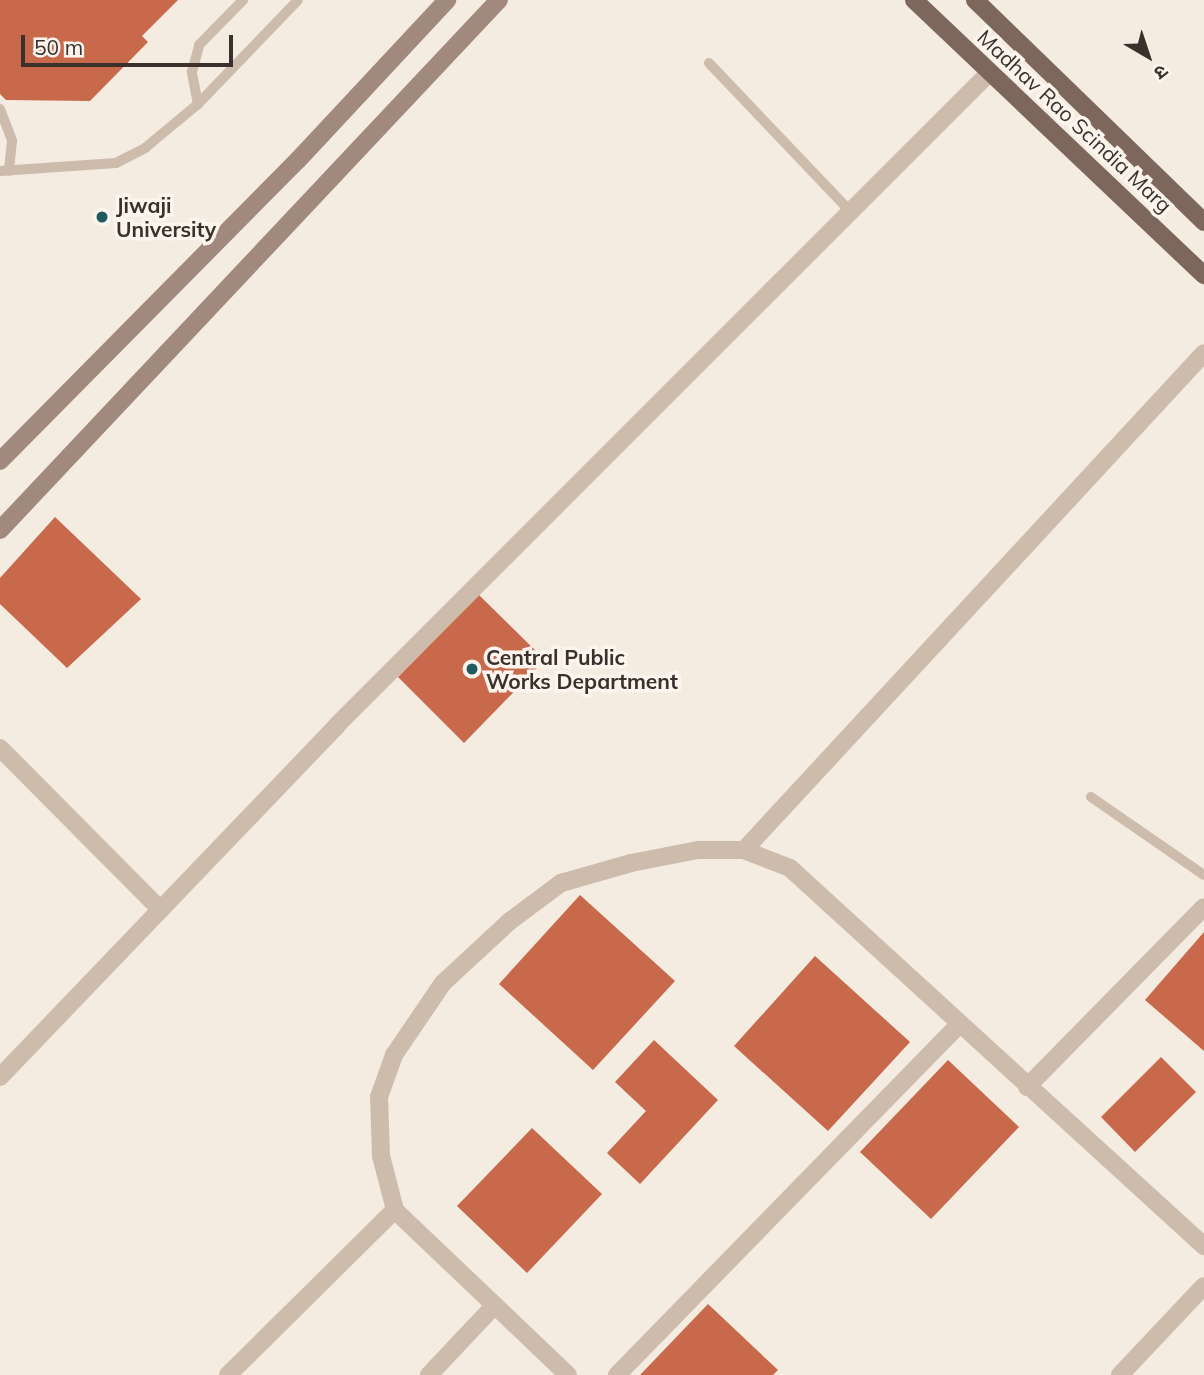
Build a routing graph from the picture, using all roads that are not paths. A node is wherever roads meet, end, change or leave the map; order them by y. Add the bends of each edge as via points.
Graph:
1 (243, 0) edge
2 (298, 0) edge
3 (447, 0) edge
4 (499, 0) edge
5 (914, 0) edge
6 (975, 0) edge
7 (709, 63) dead end
8 (990, 72) junction
9 (198, 104) junction
10 (0, 109) edge
11 (4, 171) edge
12 (850, 211) junction
13 (1204, 222) edge
14 (1204, 275) edge
15 (1204, 352) edge
16 (0, 461) edge
17 (0, 530) edge
18 (0, 748) edge
19 (1091, 797) dead end
20 (744, 850) junction
21 (1204, 875) edge
22 (1204, 907) edge
23 (160, 910) junction
24 (960, 1023) junction
25 (0, 1077) edge
26 (1027, 1087) junction
27 (395, 1210) junction
28 (1204, 1246) edge
29 (1204, 1286) edge
30 (495, 1305) junction
31 (228, 1375) edge
32 (429, 1375) edge
33 (568, 1375) edge
34 (617, 1375) edge
35 (1120, 1375) edge

1 - 9 lane via 200,45 192,72
2 - 9 lane
3 - 16 main road via 298,160
4 - 17 main road
5 - 8 main road, Madhav Rao Scindia Marg
6 - 13 main road, Madhav Rao Scindia Marg
7 - 12 lane
8 - 12 street
8 - 14 main road, Madhav Rao Scindia Marg
9 - 11 lane via 145,148 116,163
10 - 11 lane via 12,141
12 - 23 street via 337,725
15 - 20 street
18 - 23 street
19 - 21 lane
20 - 24 street via 790,867
20 - 27 street via 698,850 561,883 510,921 443,984 394,1055 379,1097 381,1156
22 - 26 street
23 - 25 street
24 - 26 street
24 - 34 street
26 - 28 street
27 - 30 street
27 - 31 street
29 - 35 street
30 - 32 street
30 - 33 street

